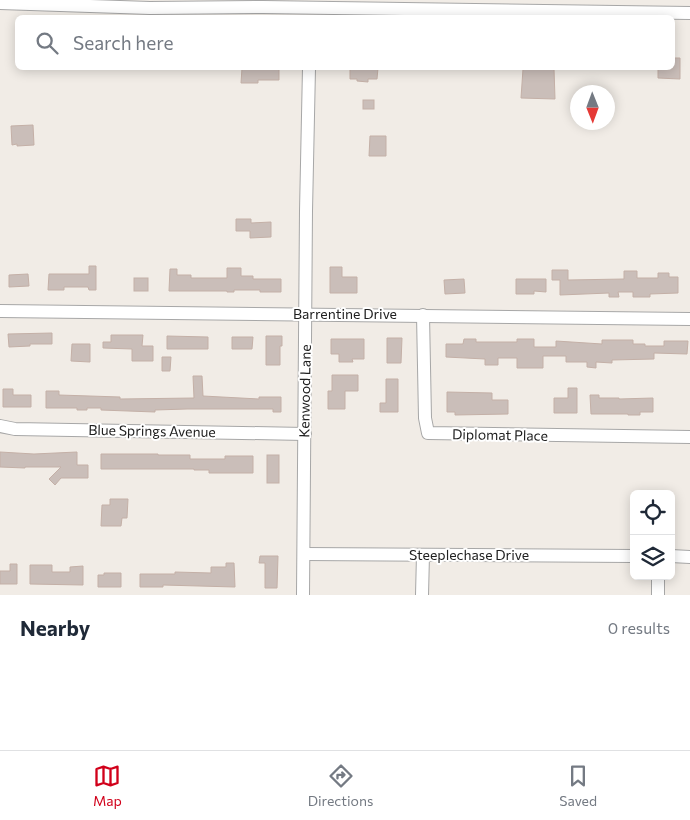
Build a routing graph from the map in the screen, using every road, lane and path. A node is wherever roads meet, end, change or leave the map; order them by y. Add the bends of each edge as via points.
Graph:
1 (0, 3) edge
2 (310, 13) edge
3 (690, 13) edge
4 (309, 70) edge
5 (0, 311) edge
6 (306, 314) junction
7 (423, 315) junction
8 (690, 319) edge
9 (0, 426) edge
10 (305, 434) junction
11 (690, 437) edge
12 (304, 554) junction
13 (423, 555) junction
14 (630, 556) edge
15 (675, 556) edge
16 (690, 557) edge
17 (658, 580) edge
18 (303, 595) edge
19 (422, 595) edge
20 (658, 595) edge

1 - 2 street
2 - 3 street
4 - 6 street, Kenwood Lane
5 - 6 street, Barrentine Drive
6 - 7 street, Barrentine Drive
6 - 10 street, Kenwood Lane
7 - 8 street, Barrentine Drive
7 - 11 street, Diplomat Place via 424,418 428,433
9 - 10 street, Blue Springs Avenue via 15,429
10 - 12 street, Kenwood Lane
12 - 13 street, Steeplechase Drive
12 - 18 street, Kenwood Lane
13 - 14 street, Steeplechase Drive
13 - 19 street
15 - 16 street
17 - 20 street

